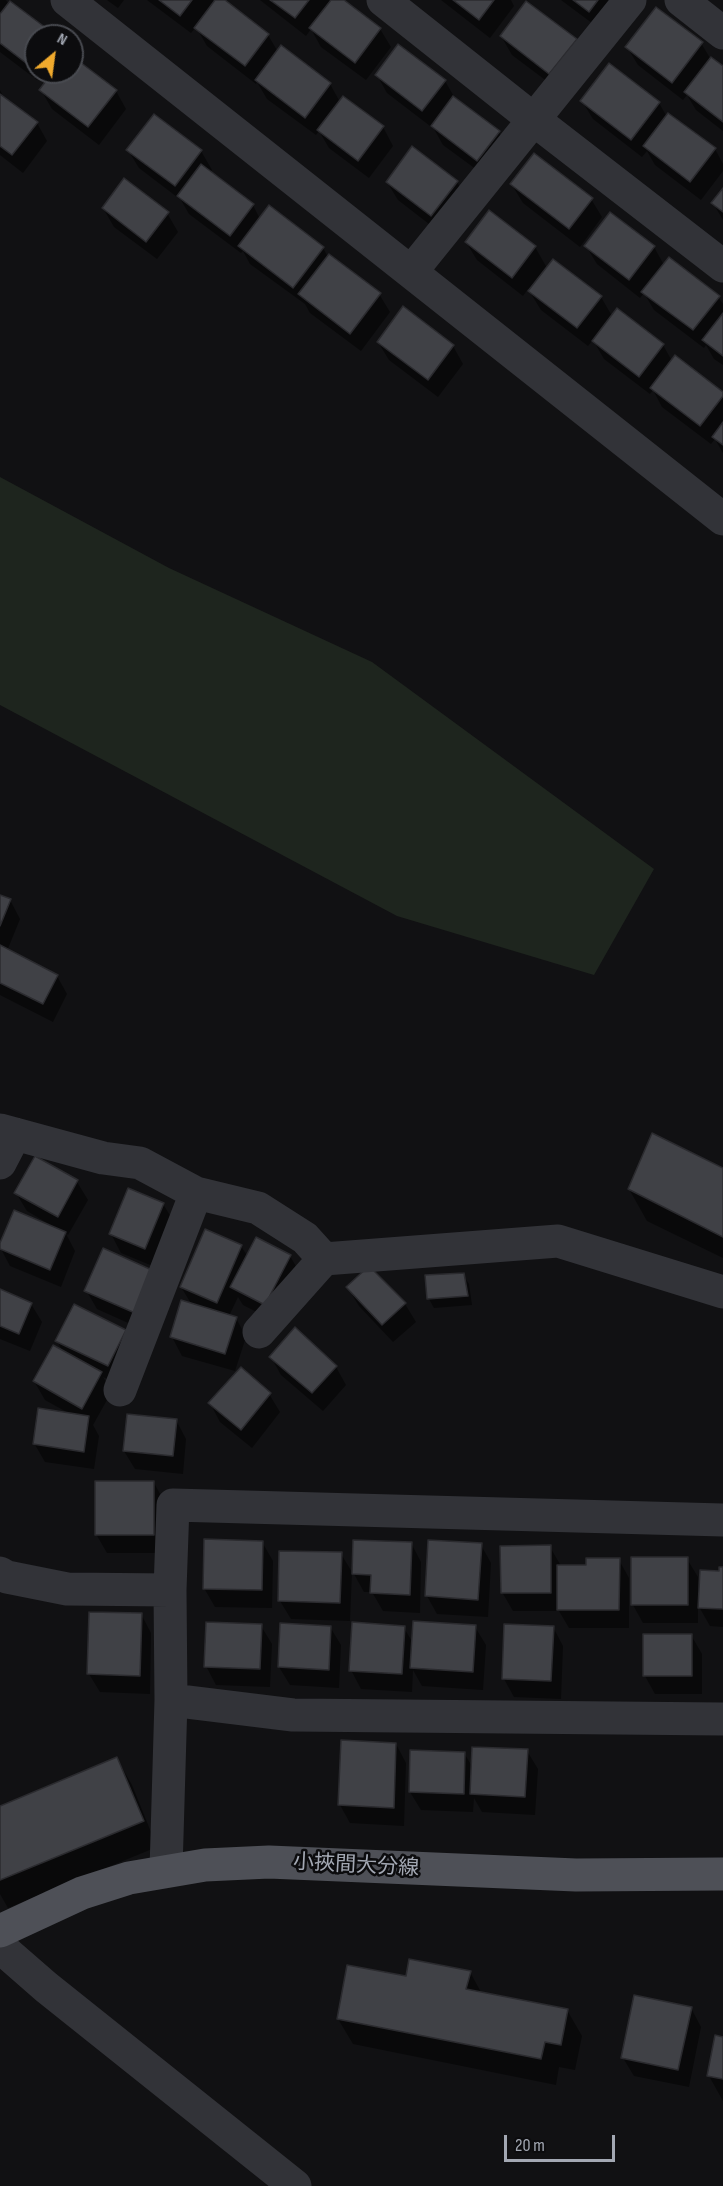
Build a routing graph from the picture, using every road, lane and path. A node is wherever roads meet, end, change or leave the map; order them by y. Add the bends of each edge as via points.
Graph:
1 (67, 0) edge
2 (383, 0) edge
3 (630, 0) edge
4 (681, 0) edge
5 (723, 33) edge
6 (533, 119) junction
7 (723, 266) edge
8 (411, 272) junction
9 (723, 519) edge
10 (8, 1132) edge
11 (0, 1163) edge
12 (196, 1193) junction
13 (324, 1258) junction
14 (723, 1292) edge
15 (259, 1332) dead end
16 (120, 1390) dead end
17 (723, 1520) edge
18 (0, 1573) edge
19 (170, 1590) junction
20 (171, 1700) junction
21 (723, 1719) edge
22 (166, 1870) junction
23 (723, 1874) edge
24 (0, 1931) edge
25 (0, 1947) edge
26 (296, 2186) edge

1 - 8 street
2 - 6 street
3 - 6 street
4 - 5 street
6 - 7 street
6 - 8 street
8 - 9 street
10 - 11 street
10 - 12 street via 103,1158 140,1163
12 - 13 street via 258,1208 305,1238
12 - 16 street
13 - 14 street via 558,1241
13 - 15 street
17 - 19 street via 173,1505
18 - 19 street via 67,1589
19 - 20 street
20 - 21 street via 293,1715
20 - 22 street
22 - 23 main road, 小挾間大分線 via 269,1862 576,1875
22 - 24 main road, 小挾間大分線 via 82,1893
25 - 26 street

